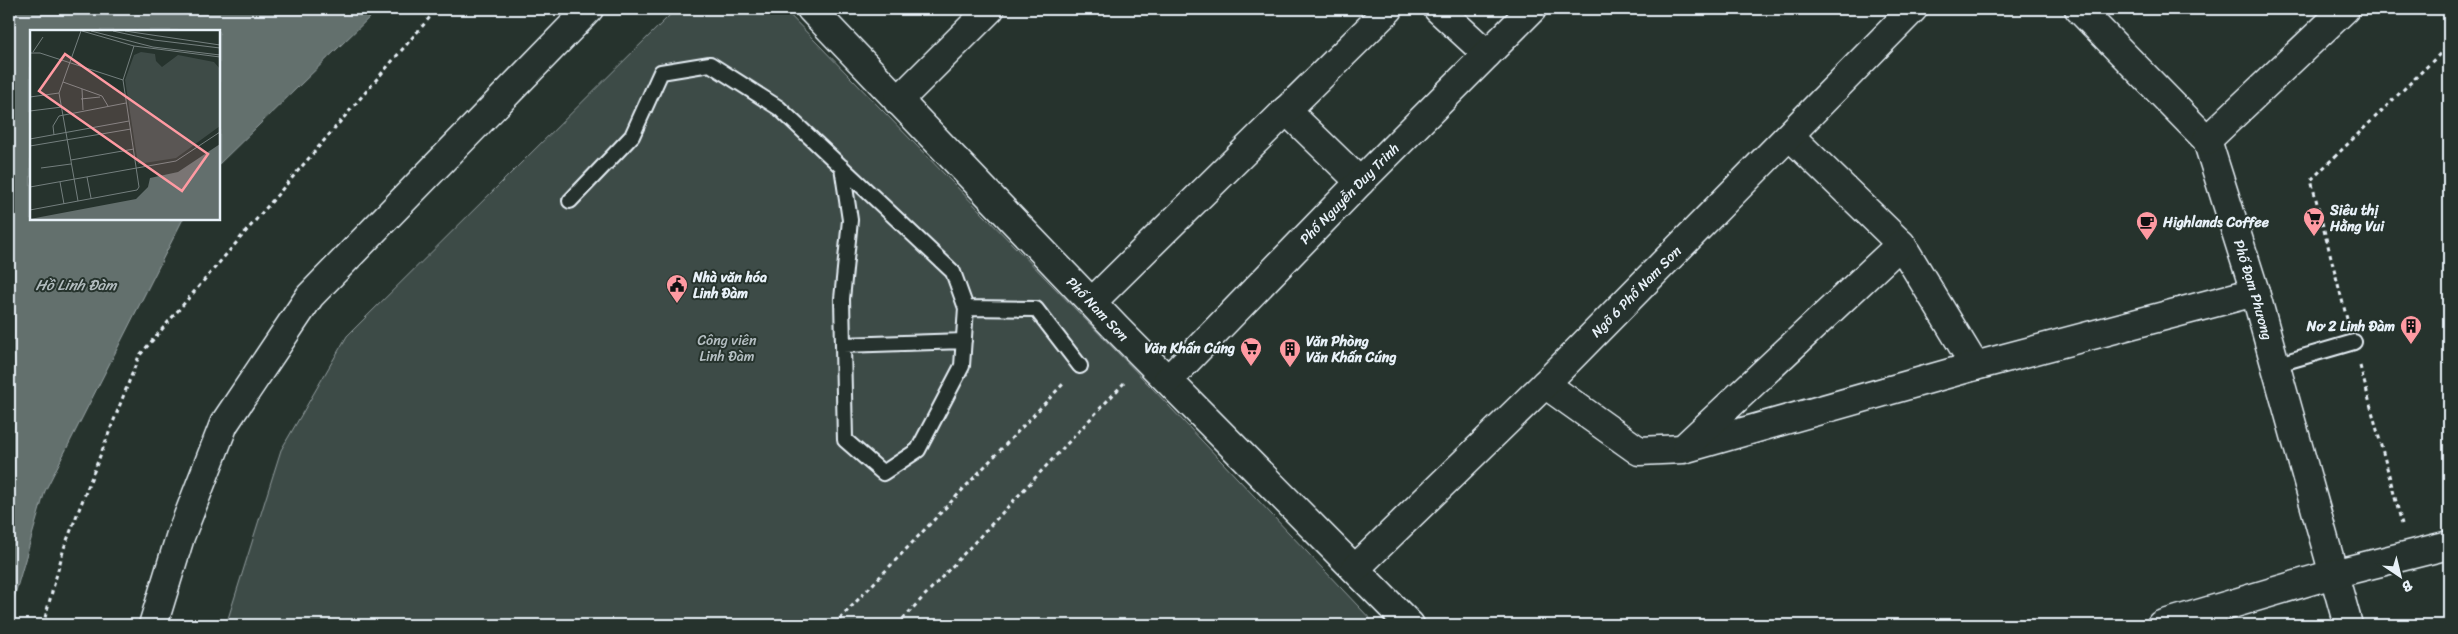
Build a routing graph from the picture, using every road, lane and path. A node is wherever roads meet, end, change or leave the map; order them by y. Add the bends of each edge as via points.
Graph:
1 (438, 9) edge
2 (589, 9) edge
3 (811, 9) edge
4 (990, 9) edge
5 (1389, 9) edge
6 (1438, 9) edge
7 (1532, 9) edge
8 (1913, 9) edge
9 (2080, 9) edge
10 (2345, 9) edge
11 (2449, 45) edge
12 (1488, 54) junction
13 (898, 101) junction
14 (1286, 110) junction
15 (1790, 136) junction
16 (2206, 140) junction
17 (842, 167) junction
18 (1360, 182) junction
19 (570, 201) dead end
20 (1901, 244) junction
21 (2255, 292) junction
22 (1092, 302) junction
23 (966, 308) junction
24 (964, 341) junction
25 (2354, 342) junction
26 (843, 345) junction
27 (1146, 359) junction
28 (2275, 365) junction
29 (1080, 366) joint
30 (1975, 366) junction
31 (1168, 380) junction
32 (1545, 384) junction
33 (1683, 449) junction
34 (2449, 545) edge
35 (2411, 556) junction
36 (1355, 568) junction
37 (2333, 574) junction
38 (1399, 622) edge
39 (43, 625) edge
40 (153, 625) edge
41 (834, 625) edge
42 (897, 625) edge
43 (2161, 625) edge
44 (2348, 625) edge

1 - 39 path via 139,356 64,548
2 - 40 street via 310,296 224,424 180,537
3 - 13 street, Phố Nam Sơn
4 - 13 street
5 - 14 street
6 - 12 street
7 - 12 street, Phố Nguyễn Duy Trinh
8 - 15 street, Ngõ 6 Phố Nam Sơn
9 - 16 street
10 - 16 street
11 - 25 path via 2311,180
12 - 18 street, Phố Nguyễn Duy Trinh
13 - 22 street, Phố Nam Sơn
14 - 18 street
14 - 22 street
15 - 20 street
15 - 32 street, Ngõ 6 Phố Nam Sơn
16 - 21 street, Phố Đạm Phương
17 - 19 lane via 779,108 710,64 660,72 632,136
17 - 23 lane via 953,272
17 - 26 lane via 850,220 842,299
18 - 31 street, Phố Nguyễn Duy Trinh
20 - 30 street
20 - 33 street
21 - 28 street, Phố Đạm Phương
21 - 30 street
22 - 27 street, Phố Nam Sơn
23 - 24 lane
23 - 29 lane via 1036,310
24 - 26 lane
24 - 26 lane via 962,366 918,450 883,473 845,440
25 - 28 lane
25 - 35 path
27 - 31 street, Phố Nam Sơn
27 - 42 path
28 - 37 street, Phố Đạm Phương
29 - 41 path
30 - 33 street
31 - 36 street, Phố Nam Sơn
32 - 33 street via 1639,451
32 - 36 street, Ngõ 6 Phố Nam Sơn
34 - 35 street
35 - 37 street
36 - 38 street, Phố Nam Sơn
37 - 43 street
37 - 44 street, Phố Đạm Phương

